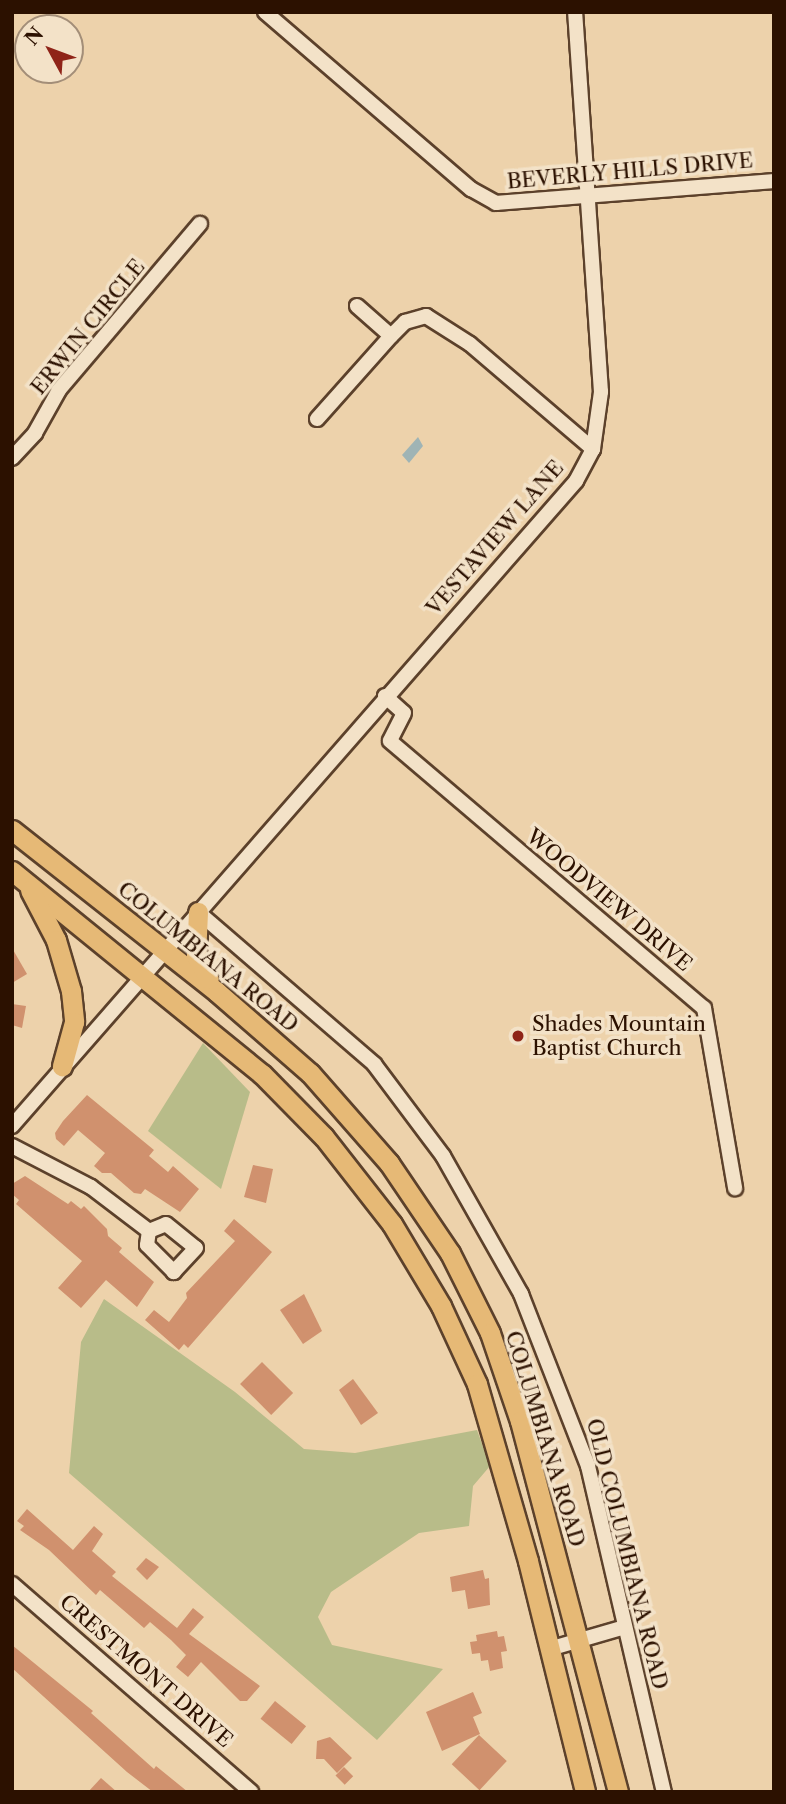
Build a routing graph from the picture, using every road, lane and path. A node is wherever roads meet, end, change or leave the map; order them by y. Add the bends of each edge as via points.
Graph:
1 (265, 12) edge
2 (575, 12) edge
3 (774, 181) edge
4 (586, 196) junction
5 (200, 224) dead end
6 (357, 306) dead end
7 (391, 335) junction
8 (317, 419) dead end
9 (593, 449) junction
10 (12, 458) edge
11 (385, 696) junction
12 (12, 830) edge
13 (18, 876) edge
14 (198, 912) junction
15 (164, 949) junction
16 (142, 973) junction
17 (217, 992) junction
18 (285, 1049) junction
19 (62, 1066) junction
20 (262, 1074) junction
21 (12, 1126) edge
22 (12, 1146) edge
23 (735, 1188) dead end
24 (149, 1231) dead end
25 (450, 1253) junction
26 (421, 1270) junction
27 (12, 1584) edge
28 (625, 1628) junction
29 (578, 1639) junction
30 (549, 1649) junction
31 (251, 1792) edge
32 (585, 1792) edge
33 (618, 1792) edge
34 (664, 1792) edge

1 - 4 street, BEVERLY HILLS DRIVE via 471,189 496,203
2 - 4 street, VESTAVIEW LANE
3 - 4 street, BEVERLY HILLS DRIVE
4 - 9 street, VESTAVIEW LANE via 601,392
5 - 10 street, ERWIN CIRCLE via 59,390 35,433
6 - 7 street
7 - 8 street
7 - 9 street via 405,322 426,316 470,344
9 - 11 street, VESTAVIEW LANE via 576,481
11 - 14 street, VESTAVIEW LANE
11 - 23 street, WOODVIEW DRIVE via 404,713 390,741 704,1008
12 - 15 main road, COLUMBIANA ROAD
13 - 16 main road
13 - 19 main road via 57,940 71,991 74,1022
14 - 15 street, VESTAVIEW LANE
14 - 17 main road via 196,956
14 - 28 street, OLD COLUMBIANA ROAD via 374,1064 443,1156 521,1294 569,1408 588,1466
15 - 16 street, VESTAVIEW LANE
15 - 17 main road, COLUMBIANA ROAD
16 - 19 street, VESTAVIEW LANE
16 - 20 main road
17 - 18 main road, COLUMBIANA ROAD
18 - 20 main road
18 - 25 main road, COLUMBIANA ROAD via 360,1127
19 - 21 street, VESTAVIEW LANE
20 - 26 main road via 363,1182
22 - 24 street via 91,1187
25 - 26 main road
25 - 29 main road, COLUMBIANA ROAD via 505,1373
26 - 30 main road via 477,1384
27 - 31 street, CRESTMONT DRIVE
28 - 29 street
28 - 34 street, OLD COLUMBIANA ROAD
29 - 30 street
29 - 33 main road, COLUMBIANA ROAD
30 - 32 main road

